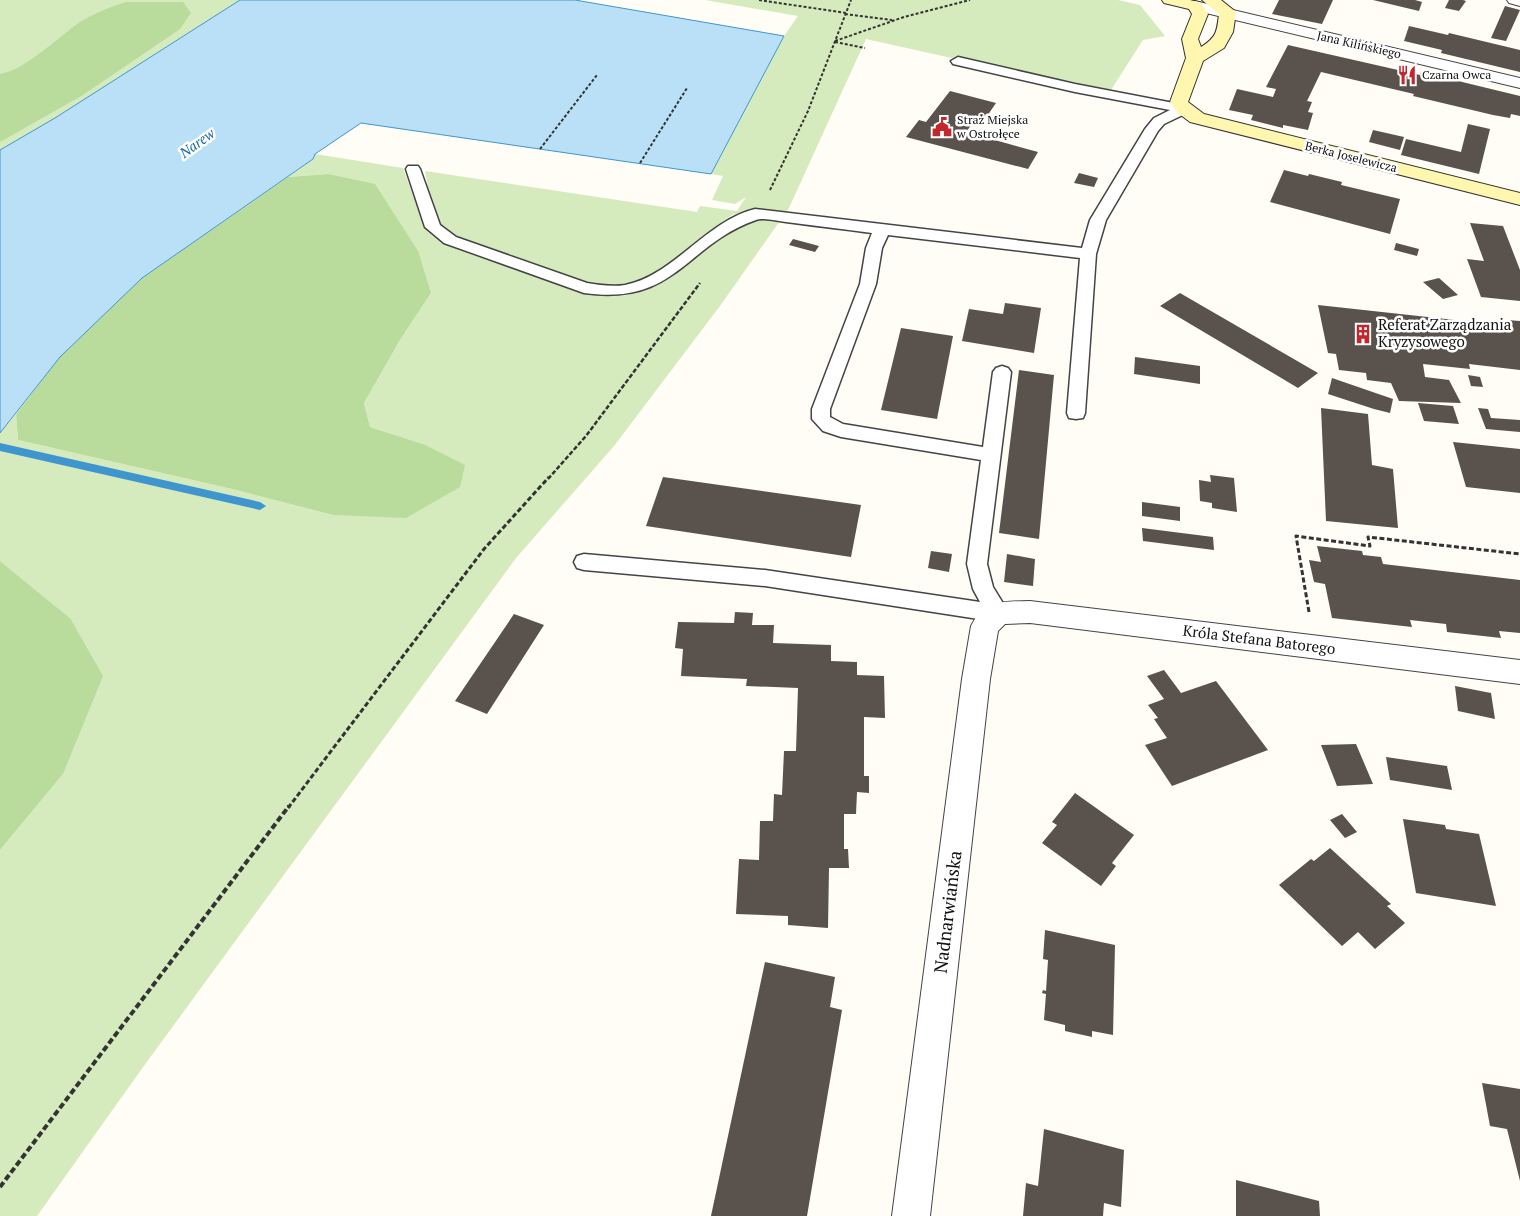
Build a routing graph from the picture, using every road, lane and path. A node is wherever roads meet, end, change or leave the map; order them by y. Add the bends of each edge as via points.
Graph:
1 (759, 0) edge
2 (851, 0) edge
3 (970, 0) edge
4 (1170, 0) edge
5 (1515, 0) edge
6 (1520, 1) edge
7 (1202, 3) edge
8 (1232, 6) edge
9 (846, 14) junction
10 (894, 20) junction
11 (834, 42) junction
12 (865, 48) dead end
13 (1195, 58) junction
14 (958, 61) dead end
15 (597, 75) dead end
16 (1520, 83) edge
17 (687, 88) dead end
18 (1184, 109) junction
19 (540, 149) dead end
20 (640, 164) dead end
21 (414, 169) dead end
22 (1520, 199) edge
23 (755, 214) junction
24 (882, 229) junction
25 (1088, 254) junction
26 (704, 279) dead end
27 (1002, 372) dead end
28 (1076, 413) dead end
29 (991, 456) junction
30 (1520, 554) edge
31 (584, 562) dead end
32 (998, 613) junction
33 (1315, 647) junction
34 (1520, 672) edge
35 (0, 1187) edge
36 (911, 1216) edge

1 - 9 path
2 - 9 path
3 - 10 path
4 - 7 street
5 - 6 street
7 - 8 street, Jana Kilińskiego
7 - 13 street via 1190,40
8 - 13 street via 1218,44
8 - 16 street, Jana Kilińskiego via 1266,24
9 - 10 path
9 - 11 path
10 - 11 path
11 - 12 path
11 - 23 path via 808,111 763,205
13 - 18 street via 1180,95
14 - 18 lane
15 - 19 path
17 - 20 path
18 - 22 street, Berka Joselewicza via 1205,120
18 - 25 lane via 1159,121 1152,129 1098,220
21 - 23 lane via 432,227 440,234 466,247 601,292 620,292 653,281 720,232
23 - 24 lane
24 - 25 lane
24 - 29 lane via 874,248 868,284 821,410 821,419 841,430
25 - 28 lane
26 - 35 path via 586,436 484,550
27 - 29 lane
29 - 32 lane via 977,564 983,589
30 - 33 path via 1368,537 1370,546 1296,536
31 - 32 lane via 765,578
32 - 33 street, Króla Stefana Batorego via 1030,612
32 - 36 street, Nadnarwiańska via 986,626 976,679
33 - 34 street, Króla Stefana Batorego

